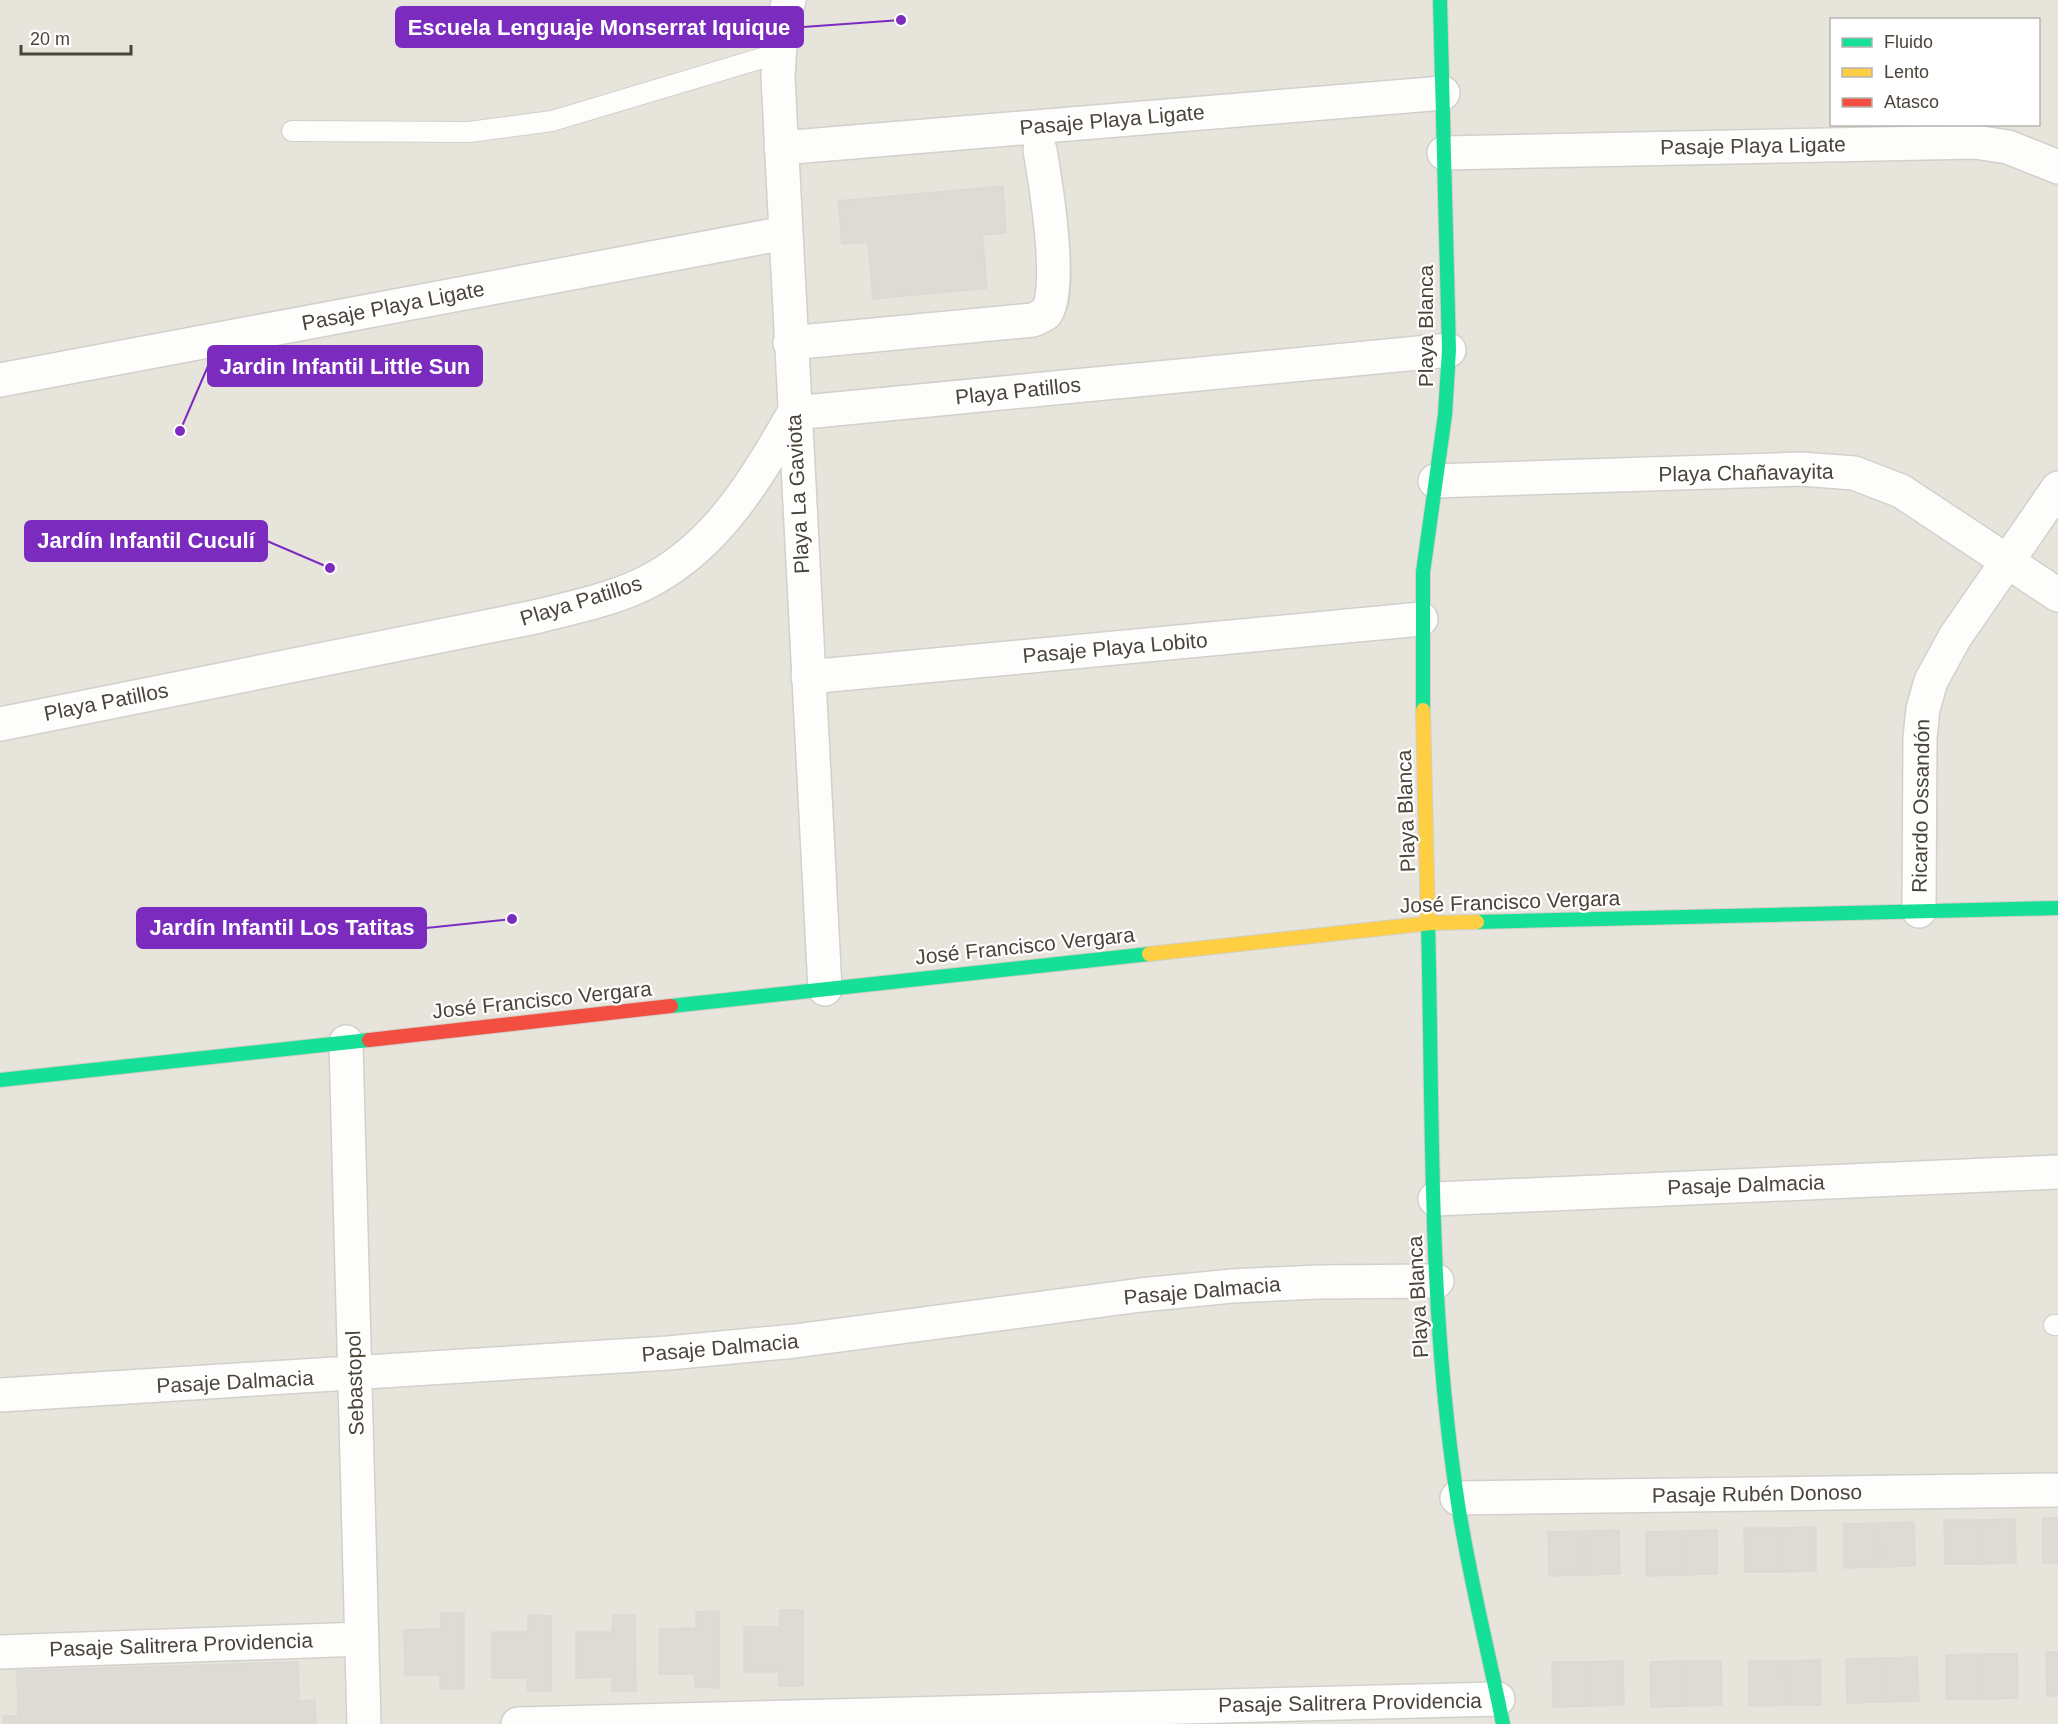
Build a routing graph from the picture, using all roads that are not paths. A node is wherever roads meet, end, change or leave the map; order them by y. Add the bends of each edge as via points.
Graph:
1 (789, 0) edge
2 (1440, 0) edge
3 (778, 54) junction
4 (1443, 93) junction
5 (292, 131) dead end
6 (781, 148) junction
7 (1040, 150) dead end
8 (1444, 153) junction
9 (2058, 167) edge
10 (785, 233) junction
11 (790, 343) junction
12 (1449, 350) junction
13 (0, 380) edge
14 (794, 413) junction
15 (1435, 481) junction
16 (2058, 488) edge
17 (2008, 561) junction
18 (2058, 595) edge
19 (1421, 619) junction
20 (808, 677) junction
21 (0, 724) edge
22 (2058, 908) edge
23 (1919, 911) junction
24 (1431, 923) junction
25 (825, 989) junction
26 (346, 1042) junction
27 (0, 1080) edge
28 (2058, 1172) edge
29 (1435, 1198) junction
30 (1437, 1281) junction
31 (355, 1375) junction
32 (0, 1395) edge
33 (2058, 1490) edge
34 (1457, 1498) junction
35 (362, 1639) junction
36 (0, 1652) edge
37 (1500, 1712) edge
38 (364, 1724) edge
39 (518, 1724) edge

1 - 3 street, Playa La Gaviota
2 - 4 street, Playa Blanca
3 - 5 lane via 552,121 469,132
3 - 6 street, Playa La Gaviota
4 - 6 street, Pasaje Playa Ligate
4 - 8 street, Playa Blanca
6 - 10 street, Playa La Gaviota
7 - 11 street via 1052,214 1052,298 1045,314 1034,320
8 - 9 street, Pasaje Playa Ligate via 1964,141 2008,147
8 - 12 street, Playa Blanca
10 - 11 street, Playa La Gaviota
10 - 13 street, Pasaje Playa Ligate
11 - 14 street, Playa La Gaviota
12 - 14 street, Playa Patillos
12 - 15 street, Playa Blanca
14 - 20 street, Playa La Gaviota
14 - 21 street, Playa Patillos via 749,491 728,517 678,562 620,594 534,617
15 - 17 street, Playa Chañavayita via 1837,470 1878,480 1901,491
15 - 19 street, Playa Blanca
16 - 17 street, Ricardo Ossandón
17 - 18 street, Playa Chañavayita
17 - 23 street, Ricardo Ossandón via 1942,658 1923,709
19 - 20 street, Pasaje Playa Lobito
19 - 24 street, Playa Blanca
20 - 25 street, Playa La Gaviota
22 - 23 street, José Francisco Vergara
23 - 24 street, José Francisco Vergara
24 - 25 street, José Francisco Vergara
24 - 29 street, Playa Blanca
25 - 26 street, José Francisco Vergara
26 - 27 street, José Francisco Vergara
26 - 31 street, Sebastopol
28 - 29 street, Pasaje Dalmacia
29 - 30 street, Playa Blanca
30 - 31 street, Pasaje Dalmacia via 1232,1286 795,1341
30 - 34 street, Playa Blanca
31 - 32 street, Pasaje Dalmacia
31 - 35 street, Sebastopol
33 - 34 street, Pasaje Rubén Donoso
34 - 37 street, Playa Blanca
35 - 36 street, Pasaje Salitrera Providencia
35 - 38 street, Sebastopol
37 - 39 street, Pasaje Salitrera Providencia

